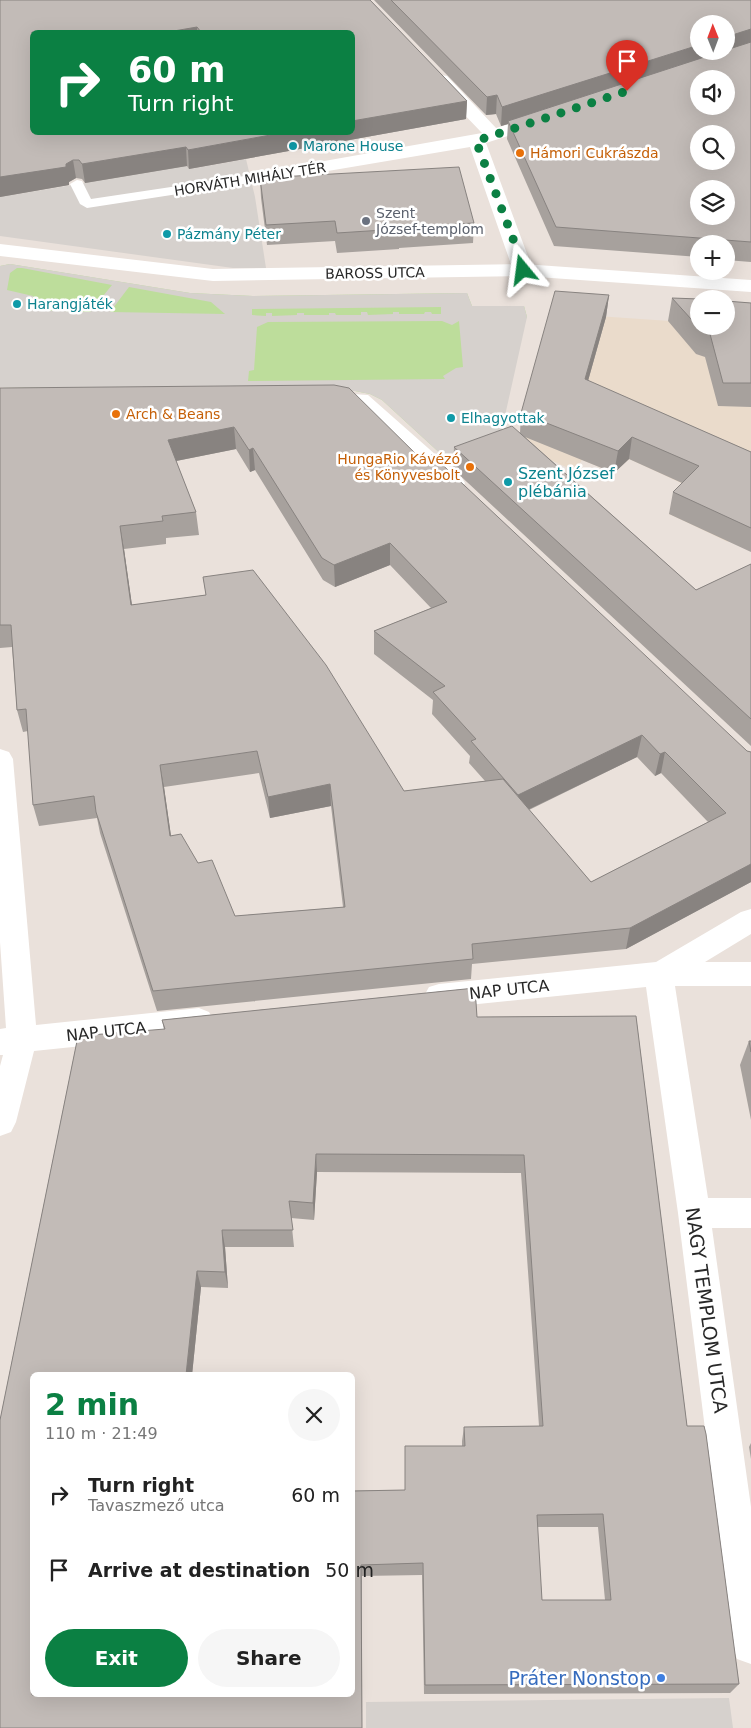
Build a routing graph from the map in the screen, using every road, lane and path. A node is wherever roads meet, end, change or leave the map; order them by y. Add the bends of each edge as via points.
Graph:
1 (433, 72) edge
2 (556, 114) edge
3 (493, 135) junction
4 (476, 141) junction
5 (251, 179) joint
6 (77, 184) edge
7 (0, 250) edge
8 (523, 270) junction
9 (751, 286) edge
10 (302, 398) edge
11 (466, 495) edge
12 (0, 758) edge
13 (751, 920) edge
14 (659, 974) junction
15 (751, 974) edge
16 (416, 999) edge
17 (229, 1018) edge
18 (11, 1041) edge
19 (0, 1122) edge
20 (751, 1212) edge
21 (694, 1213) junction
22 (751, 1645) edge

1 - 3 street
2 - 3 street, HORVÁTH MIHÁLY TÉR
3 - 4 street, HORVÁTH MIHÁLY TÉR
4 - 5 street, HORVÁTH MIHÁLY TÉR
4 - 8 street
5 - 6 lane, HORVÁTH MIHÁLY TÉR via 88,204
7 - 8 street, BAROSS UTCA via 213,275
8 - 9 street, BAROSS UTCA
10 - 11 street via 361,399
12 - 18 street
13 - 14 street, NAP UTCA
14 - 15 street, NAP UTCA
14 - 16 street, NAP UTCA
14 - 21 street, NAGY TEMPLOM UTCA
17 - 18 street, NAP UTCA
18 - 19 street
20 - 21 street
21 - 22 street, NAGY TEMPLOM UTCA

